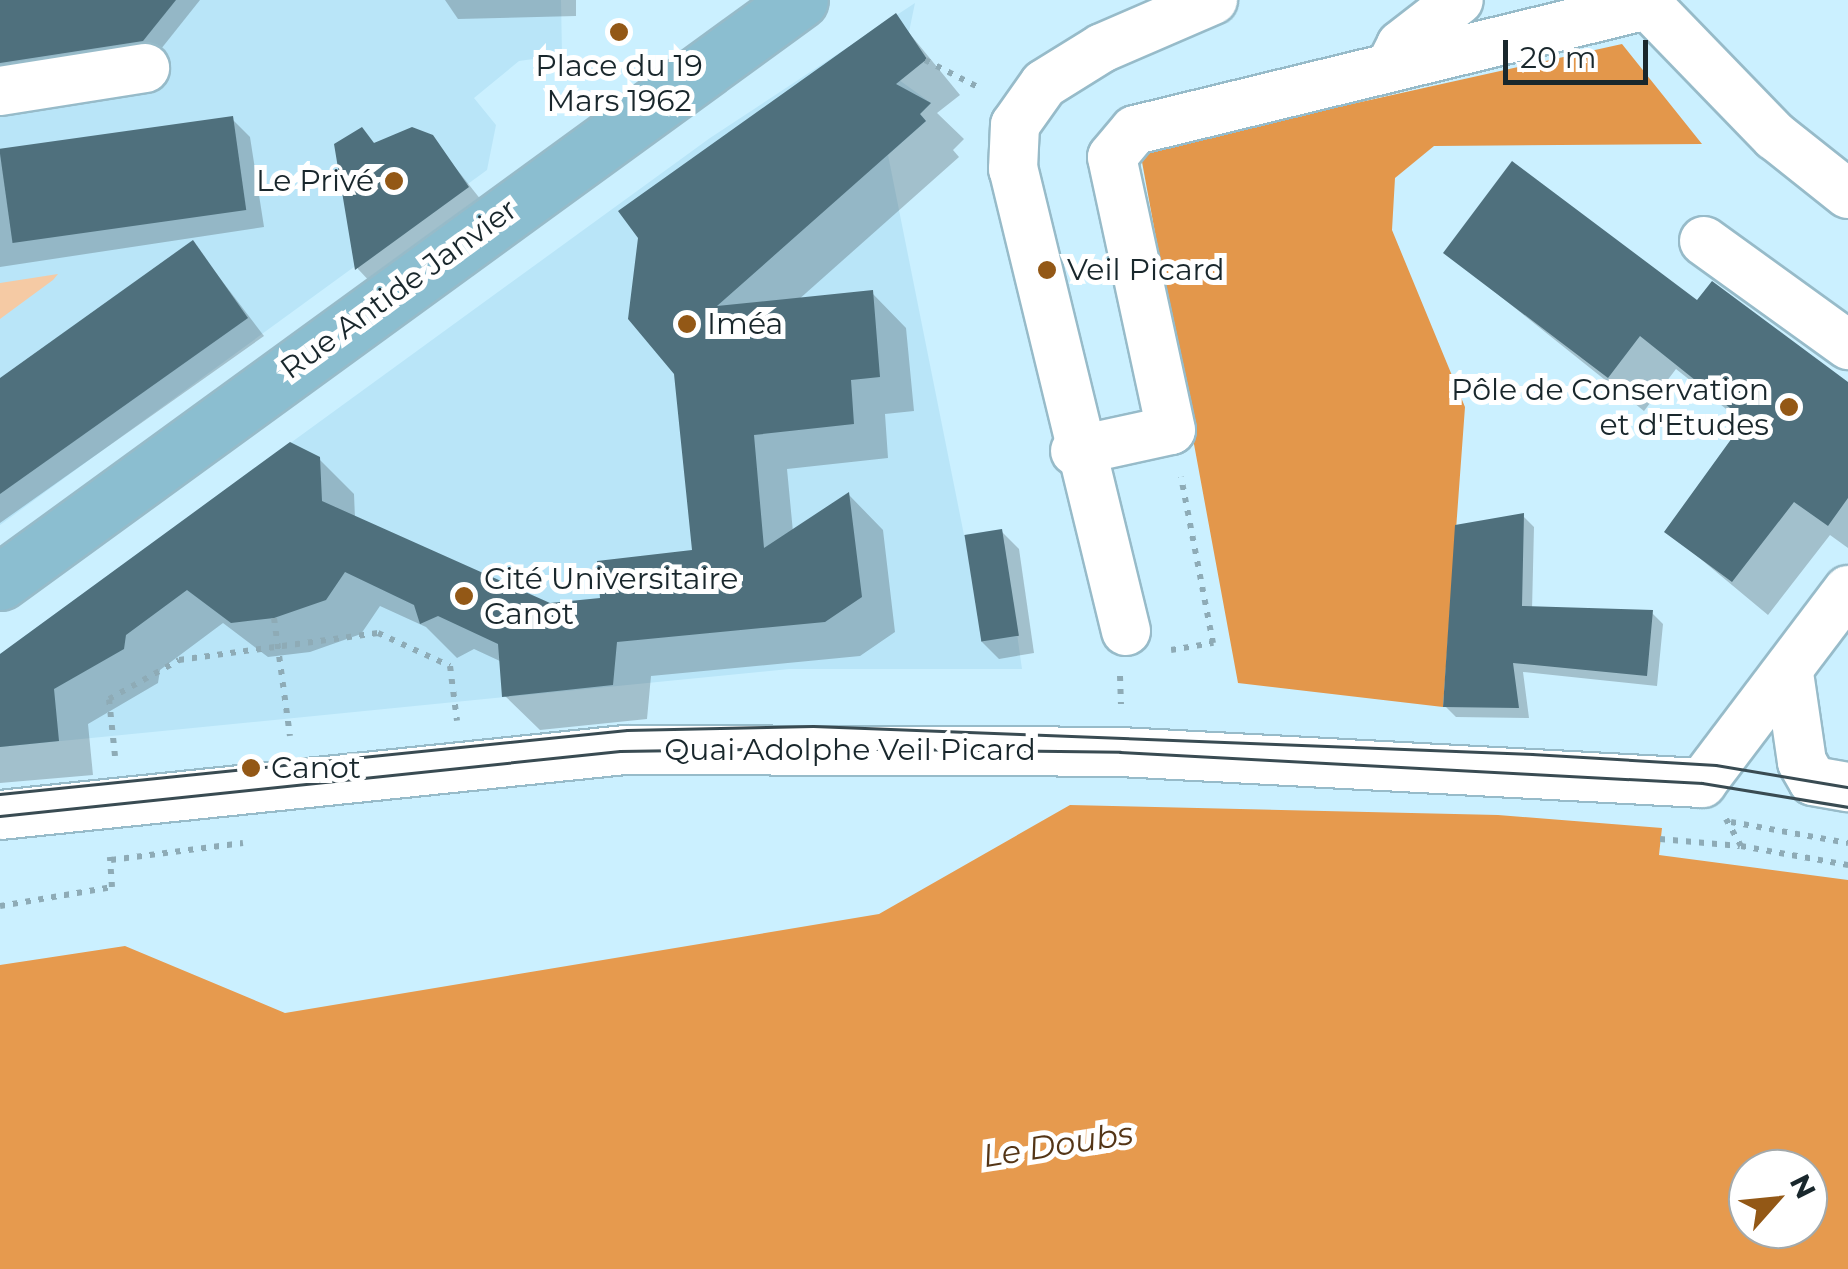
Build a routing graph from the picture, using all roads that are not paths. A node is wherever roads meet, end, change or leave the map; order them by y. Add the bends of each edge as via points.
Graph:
1 (1213, 0) edge
2 (1459, 0) edge
3 (1645, 2) edge
4 (798, 5) edge
5 (1390, 67) junction
6 (145, 68) dead end
7 (0, 91) edge
8 (1848, 194) edge
9 (1704, 241) dead end
10 (1848, 345) edge
11 (1075, 450) junction
12 (0, 582) edge
13 (1848, 590) edge
14 (1123, 644) road end
15 (1790, 673) junction
16 (1831, 784) edge
17 (0, 814) edge

1 - 11 street via 1102,48 1022,109 1013,169
2 - 5 street via 1401,45
3 - 5 street
3 - 8 street via 1775,136
4 - 12 main road, Rue Antide Janvier
5 - 11 street via 1135,130 1112,157 1172,430
6 - 7 street
9 - 10 street
11 - 14 street
13 - 15 street
15 - 16 street via 1791,732
15 - 17 street, Quai Adolphe Veil Picard via 1712,808 1120,752 625,750

